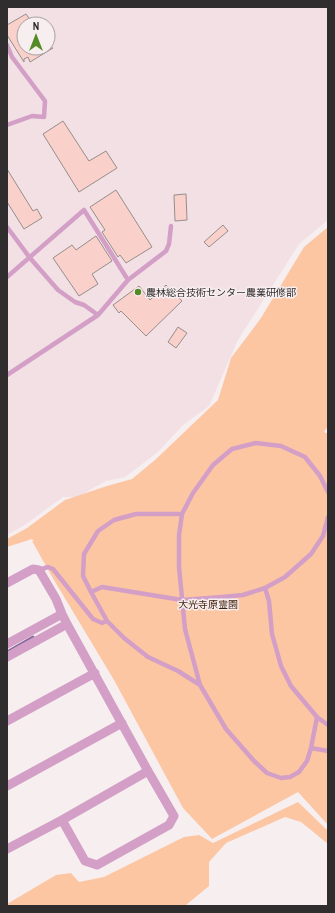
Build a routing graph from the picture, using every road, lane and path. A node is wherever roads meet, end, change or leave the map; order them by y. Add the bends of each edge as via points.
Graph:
1 (7, 45) edge
2 (7, 125) edge
3 (171, 226) dead end
4 (7, 227) edge
5 (30, 258) junction
6 (7, 277) edge
7 (128, 280) junction
8 (98, 315) junction
9 (7, 375) edge
10 (328, 492) edge
11 (182, 514) junction
12 (328, 517) edge
13 (39, 570) junction
14 (7, 583) edge
15 (265, 588) junction
16 (91, 592) junction
17 (182, 600) junction
18 (62, 614) junction
19 (107, 620) junction
20 (67, 624) junction
21 (7, 644) edge
22 (7, 657) edge
23 (95, 672) junction
24 (200, 685) junction
25 (317, 717) junction
26 (7, 721) edge
27 (122, 723) junction
28 (328, 725) edge
29 (311, 748) junction
30 (328, 751) edge
31 (148, 770) junction
32 (7, 786) edge
33 (62, 820) junction
34 (7, 849) edge

1 - 2 lane via 12,57 45,101 45,106 44,117 32,116
3 - 7 lane via 166,251
4 - 5 lane
5 - 6 lane
5 - 7 lane via 84,210
5 - 8 lane via 58,290
7 - 8 lane
8 - 9 lane
10 - 11 lane via 320,476 305,457 281,446 256,443 232,450 213,466 193,493
11 - 16 lane via 136,514 114,520 98,531 84,554 83,576
11 - 17 lane via 179,567
12 - 15 lane via 323,536 311,554 286,577
13 - 14 street via 33,569
13 - 18 street
13 - 19 lane via 48,567 54,569 93,619 102,623
15 - 17 lane via 243,595
15 - 25 lane via 270,601 272,634 281,666 291,686
16 - 17 lane via 102,587
16 - 19 lane
17 - 24 lane via 185,629
18 - 20 street
18 - 21 street
19 - 24 lane via 124,638 148,656
20 - 22 street
20 - 23 street
23 - 26 street
23 - 27 street
24 - 29 lane via 226,729 267,773 281,778 299,772 307,761
25 - 28 lane
25 - 29 lane
27 - 31 street
27 - 32 street
29 - 30 lane
31 - 33 street
31 - 33 street via 174,816 169,825 97,865 85,861
33 - 34 street

